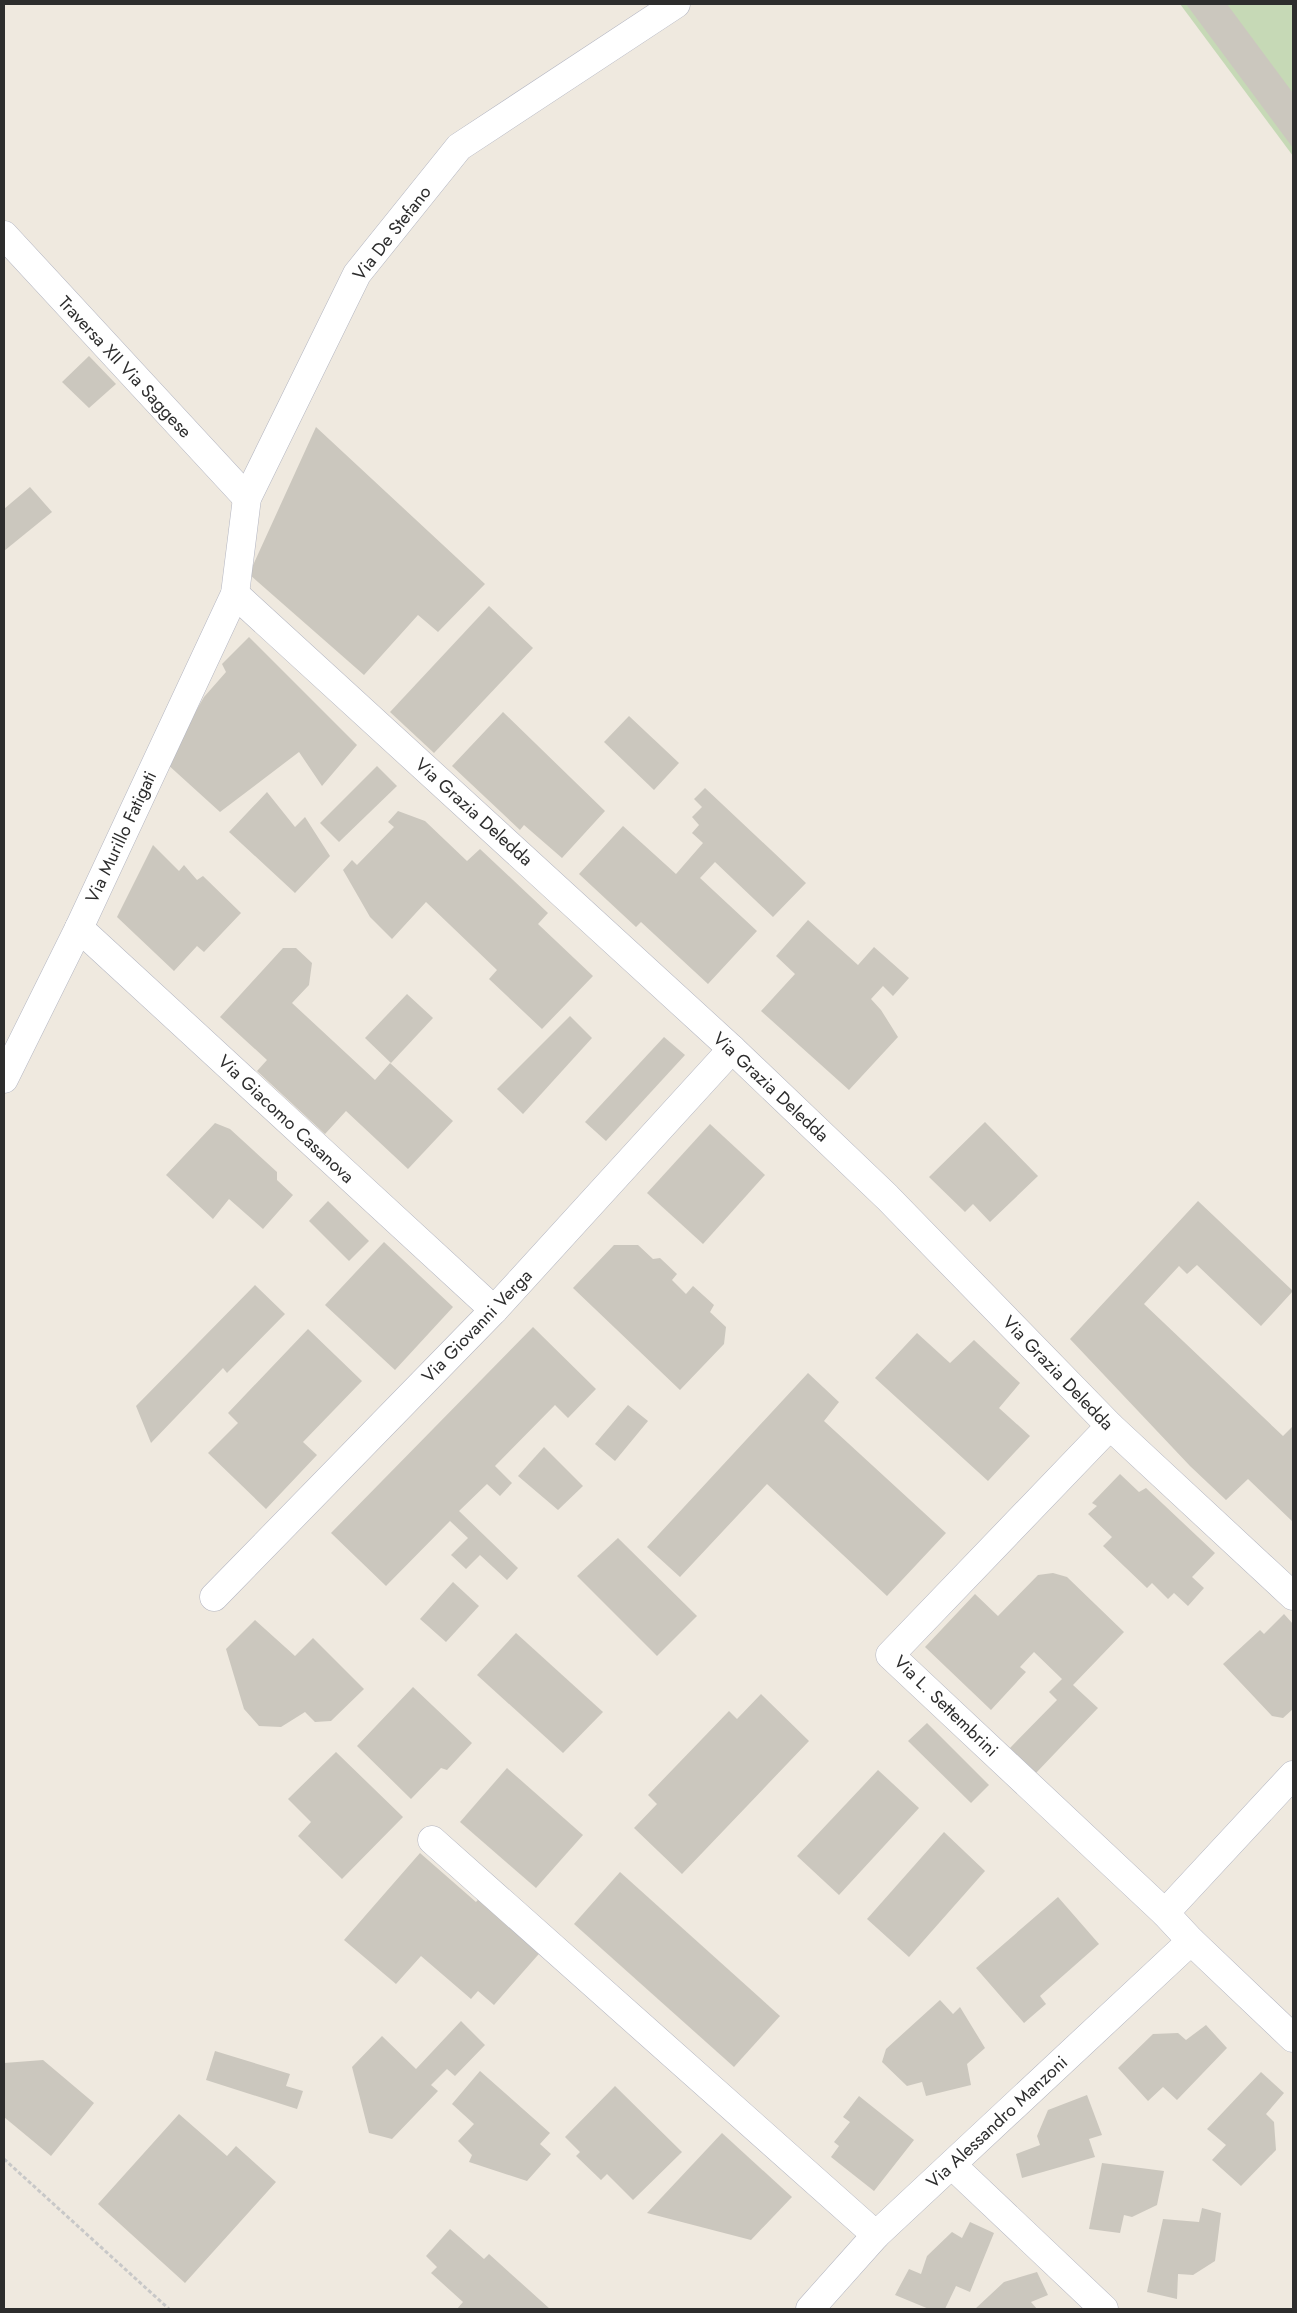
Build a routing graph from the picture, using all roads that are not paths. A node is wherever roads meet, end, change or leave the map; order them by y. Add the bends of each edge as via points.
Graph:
1 (676, 4) edge
2 (4, 236) edge
3 (247, 498) junction
4 (235, 594) junction
5 (79, 928) junction
6 (732, 1049) junction
7 (4, 1079) edge
8 (494, 1310) junction
9 (1110, 1426) junction
10 (1293, 1596) edge
11 (214, 1597) dead end
12 (1293, 1775) edge
13 (432, 1840) dead end
14 (1165, 1913) junction
15 (1190, 1941) junction
16 (1293, 2038) edge
17 (952, 2165) junction
18 (876, 2235) junction
19 (810, 2309) edge
20 (1104, 2309) edge

1 - 3 street, Via De Stefano via 460,147 357,274
2 - 3 street, Traversa XII Via Saggese
3 - 4 street, Via De Stefano
4 - 5 street, Via Murillo Fatigati
4 - 6 street, Via Grazia Deledda
5 - 7 street, Via Murillo Fatigati
5 - 8 street, Via Giacomo Casanova
6 - 8 street, Via Giovanni Verga
6 - 9 street, Via Grazia Deledda via 888,1197
8 - 11 street, Via Giovanni Verga
9 - 10 street, Via Grazia Deledda
9 - 14 street, Via L. Settembrini via 890,1655
12 - 14 street
13 - 18 street
14 - 15 street
15 - 16 street
15 - 17 street, Via Alessandro Manzoni
17 - 18 street, Via Alessandro Manzoni
17 - 20 street
18 - 19 street, Via Alessandro Manzoni

